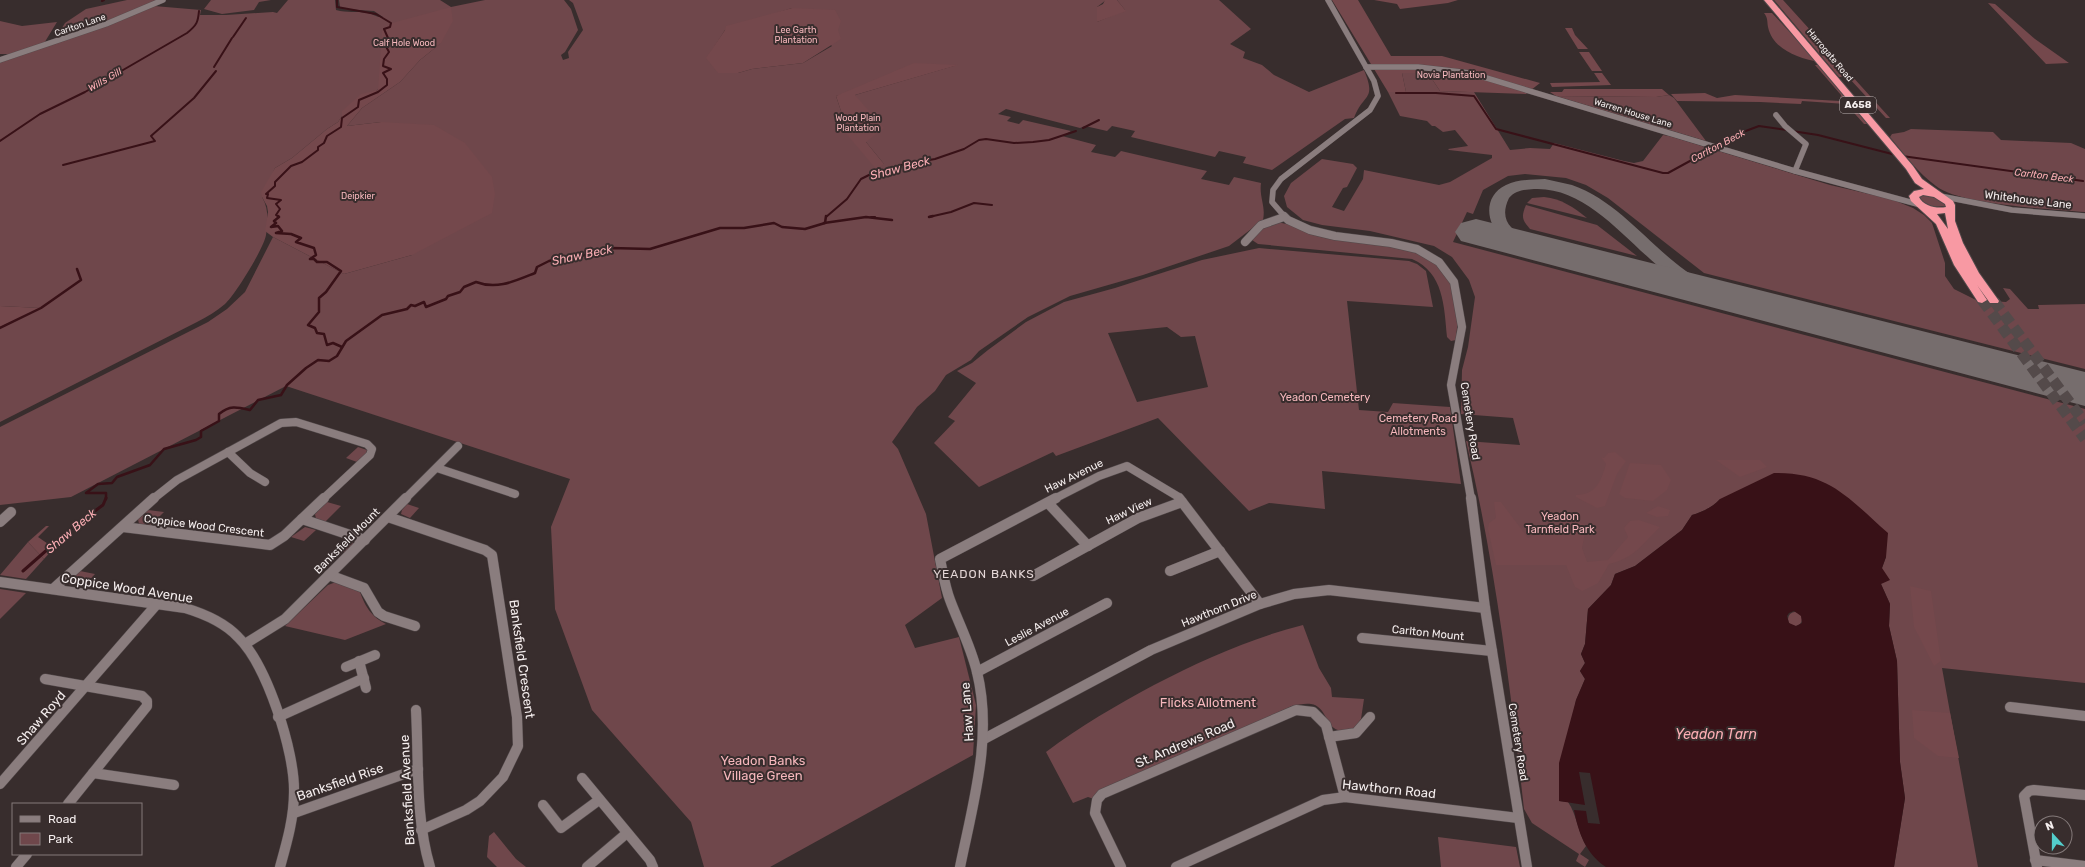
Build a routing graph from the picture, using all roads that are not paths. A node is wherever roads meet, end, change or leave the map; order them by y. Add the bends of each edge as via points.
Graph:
1 (164, 0) edge
2 (1328, 0) edge
3 (1768, 0) edge
4 (0, 60) edge
5 (1366, 67) junction
6 (1776, 115) dead end
7 (1795, 171) junction
8 (1918, 180) junction
9 (1916, 194) junction
10 (1892, 196) junction
11 (1939, 196) junction
12 (1968, 203) junction
13 (1921, 206) junction
14 (1950, 209) junction
15 (2085, 216) edge
16 (1284, 217) junction
17 (1245, 242) dead end
18 (1952, 251) junction
19 (1962, 253) junction
20 (1982, 300) tunnel mouth
21 (1994, 301) tunnel mouth
22 (458, 446) dead end
23 (228, 452) junction
24 (437, 468) junction
25 (265, 482) dead end
26 (515, 494) dead end
27 (1182, 502) junction
28 (1048, 503) junction
29 (11, 512) dead end
30 (388, 516) junction
31 (302, 519) junction
32 (0, 522) edge
33 (123, 527) junction
34 (365, 540) junction
35 (1088, 546) junction
36 (1220, 551) junction
37 (940, 559) joint
38 (1170, 571) dead end
39 (330, 575) junction
40 (1033, 576) dead end
41 (0, 582) edge
42 (53, 590) junction
43 (1107, 603) dead end
44 (157, 604) junction
45 (1260, 604) junction
46 (1485, 608) junction
47 (415, 626) dead end
48 (1362, 638) dead end
49 (246, 644) junction
50 (1492, 651) junction
51 (375, 655) dead end
52 (359, 661) junction
53 (346, 667) dead end
54 (977, 672) junction
55 (364, 678) junction
56 (45, 679) dead end
57 (87, 686) junction
58 (366, 688) dead end
59 (2010, 707) dead end
60 (416, 710) dead end
61 (2085, 716) edge
62 (278, 717) junction
63 (1370, 717) dead end
64 (1329, 737) junction
65 (984, 739) junction
66 (418, 769) junction
67 (93, 773) junction
68 (582, 778) dead end
69 (0, 784) edge
70 (174, 785) dead end
71 (2085, 795) edge
72 (1345, 797) junction
73 (599, 800) junction
74 (69, 803) edge
75 (543, 805) dead end
76 (294, 812) junction
77 (1518, 818) junction
78 (421, 830) junction
79 (627, 833) junction
80 (26, 855) edge
81 (2036, 863) edge
82 (2085, 866) edge
83 (16, 867) edge
84 (280, 867) edge
85 (430, 867) edge
86 (587, 867) edge
87 (653, 867) edge
88 (960, 867) edge
89 (1121, 867) edge
90 (1176, 867) edge
91 (1527, 867) edge

1 - 4 street, Carlton Lane via 96,28
2 - 5 street, Cemetery Road
3 - 8 highway, Harrogate Road / A658 via 1895,149
5 - 7 street, Warren House Lane via 1413,65 1470,73
5 - 16 street, Cemetery Road via 1377,87 1377,103 1276,184 1271,196 1272,202
6 - 7 street via 1806,144
7 - 10 street, Warren House Lane
8 - 9 highway
8 - 11 highway, Harrogate Road / A658
9 - 10 street, Warren House Lane
9 - 11 highway via 1926,192
9 - 13 highway via 1914,198
10 - 13 street, Warren House Lane
11 - 12 street, Whitehouse Lane
11 - 14 highway, Harrogate Road via 1950,203
12 - 14 street, Whitehouse Lane
12 - 15 street, Whitehouse Lane
13 - 14 highway via 1941,211
13 - 18 highway via 1937,217 1942,224
14 - 19 highway via 1950,219
16 - 17 street via 1261,226
16 - 46 street, Cemetery Road via 1301,227 1315,231 1416,249 1438,261 1452,276 1457,290 1462,326 1451,385 1474,518
18 - 19 highway
18 - 20 highway
19 - 21 highway via 1972,272
22 - 24 street, Banksfield Mount
23 - 25 street via 250,473
23 - 31 street, Coppice Wood Crescent via 281,423 291,421 370,446 370,455
23 - 33 street, Coppice Wood Crescent via 177,480
24 - 26 street
24 - 30 street, Banksfield Mount
27 - 28 street, Haw Avenue via 1175,494 1127,466 1099,476
27 - 35 street, Haw View via 1138,518
27 - 36 street, Haw Avenue
28 - 35 street
28 - 37 street, Haw Avenue
29 - 32 street
30 - 34 street, Banksfield Mount
30 - 78 street, Banksfield Crescent via 485,550 492,555 517,717 518,746 510,766 495,787 471,808
31 - 33 street, Coppice Wood Crescent via 281,540 266,545
31 - 34 street
33 - 42 street, Coppice Wood Crescent
34 - 39 street, Banksfield Mount
35 - 40 street, Haw View
36 - 38 street
36 - 45 street, Haw Avenue
37 - 54 street, Haw Lane via 946,588
39 - 47 street via 364,588 374,606 384,616
39 - 49 street, Banksfield Mount via 285,619
41 - 42 street, Coppice Wood Avenue
42 - 44 street, Coppice Wood Avenue
43 - 54 street, Leslie Avenue
44 - 49 street, Coppice Wood Avenue via 209,616 227,627
44 - 57 street, Shaw Royd
45 - 46 street, Hawthorn Drive via 1294,594 1329,590
45 - 65 street, Hawthorn Drive via 1151,650
46 - 50 street, Cemetery Road
48 - 50 street, Carlton Mount
49 - 62 street, Coppice Wood Avenue
50 - 77 street, Cemetery Road
51 - 52 street
52 - 53 street
52 - 55 street
54 - 65 street, Haw Lane via 982,698
55 - 58 street
55 - 62 street
56 - 57 street, Shaw Royd
57 - 67 street via 142,696 147,701 147,706
57 - 69 street, Shaw Royd
59 - 61 street
60 - 66 street, Banksfield Avenue
62 - 76 street, Coppice Wood Avenue via 294,771
63 - 64 street via 1356,733
64 - 72 street, St. Andrews Road
64 - 89 street, St. Andrews Road via 1321,717 1305,709 1296,710 1102,794 1097,800 1095,813
65 - 88 street, Haw Lane
66 - 76 street, Banksfield Rise
66 - 78 street, Banksfield Avenue
67 - 70 street
67 - 74 street
68 - 73 street
71 - 81 street via 2034,790 2026,793 2024,801
72 - 77 street, Hawthorn Road
72 - 90 street, Hawthorn Road via 1323,800
73 - 75 street via 561,828
73 - 79 street
76 - 84 street, Coppice Wood Avenue
77 - 91 street, Cemetery Road
78 - 85 street, Banksfield Avenue
79 - 86 street
79 - 87 street
80 - 83 street
81 - 82 street

